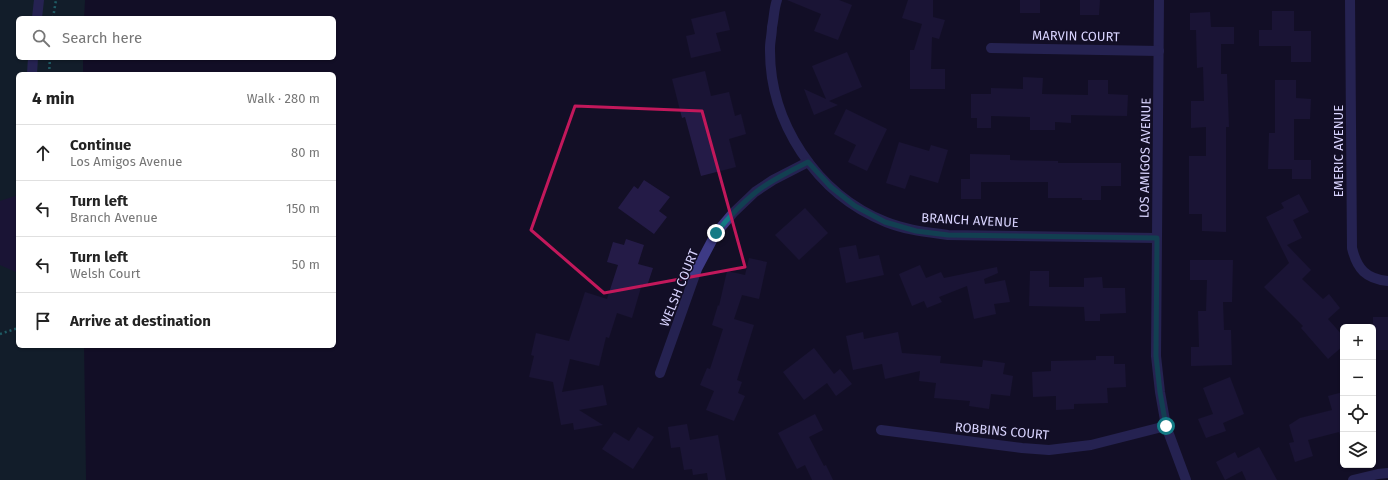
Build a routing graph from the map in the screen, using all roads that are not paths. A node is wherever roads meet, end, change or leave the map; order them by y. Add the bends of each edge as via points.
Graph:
1 (39, 0) edge
2 (777, 0) edge
3 (1159, 0) edge
4 (1350, 0) edge
5 (37, 16) edge
6 (991, 48) dead end
7 (1159, 51) junction
8 (33, 60) edge
9 (32, 72) edge
10 (808, 162) junction
11 (1157, 238) junction
12 (1388, 280) edge
13 (660, 373) dead end
14 (1166, 426) junction
15 (881, 430) dead end
16 (1388, 473) edge
17 (1186, 480) edge
18 (1353, 480) edge

1 - 5 street
2 - 10 street, BRANCH AVENUE via 770,47 772,78 778,106 790,135
3 - 7 street, LOS AMIGOS AVENUE
4 - 12 street, EMERIC AVENUE via 1352,248 1355,261 1363,271 1374,278
6 - 7 street, MARVIN COURT
7 - 11 street, LOS AMIGOS AVENUE
8 - 9 street
10 - 11 street, BRANCH AVENUE via 831,187 855,206 885,222 916,231 948,235
10 - 13 street, WELSH COURT via 755,192 716,233 697,269
11 - 14 street, LOS AMIGOS AVENUE via 1156,356
14 - 15 street, ROBBINS COURT via 1091,445 1049,450
14 - 17 street, LOS AMIGOS AVENUE
16 - 18 street

